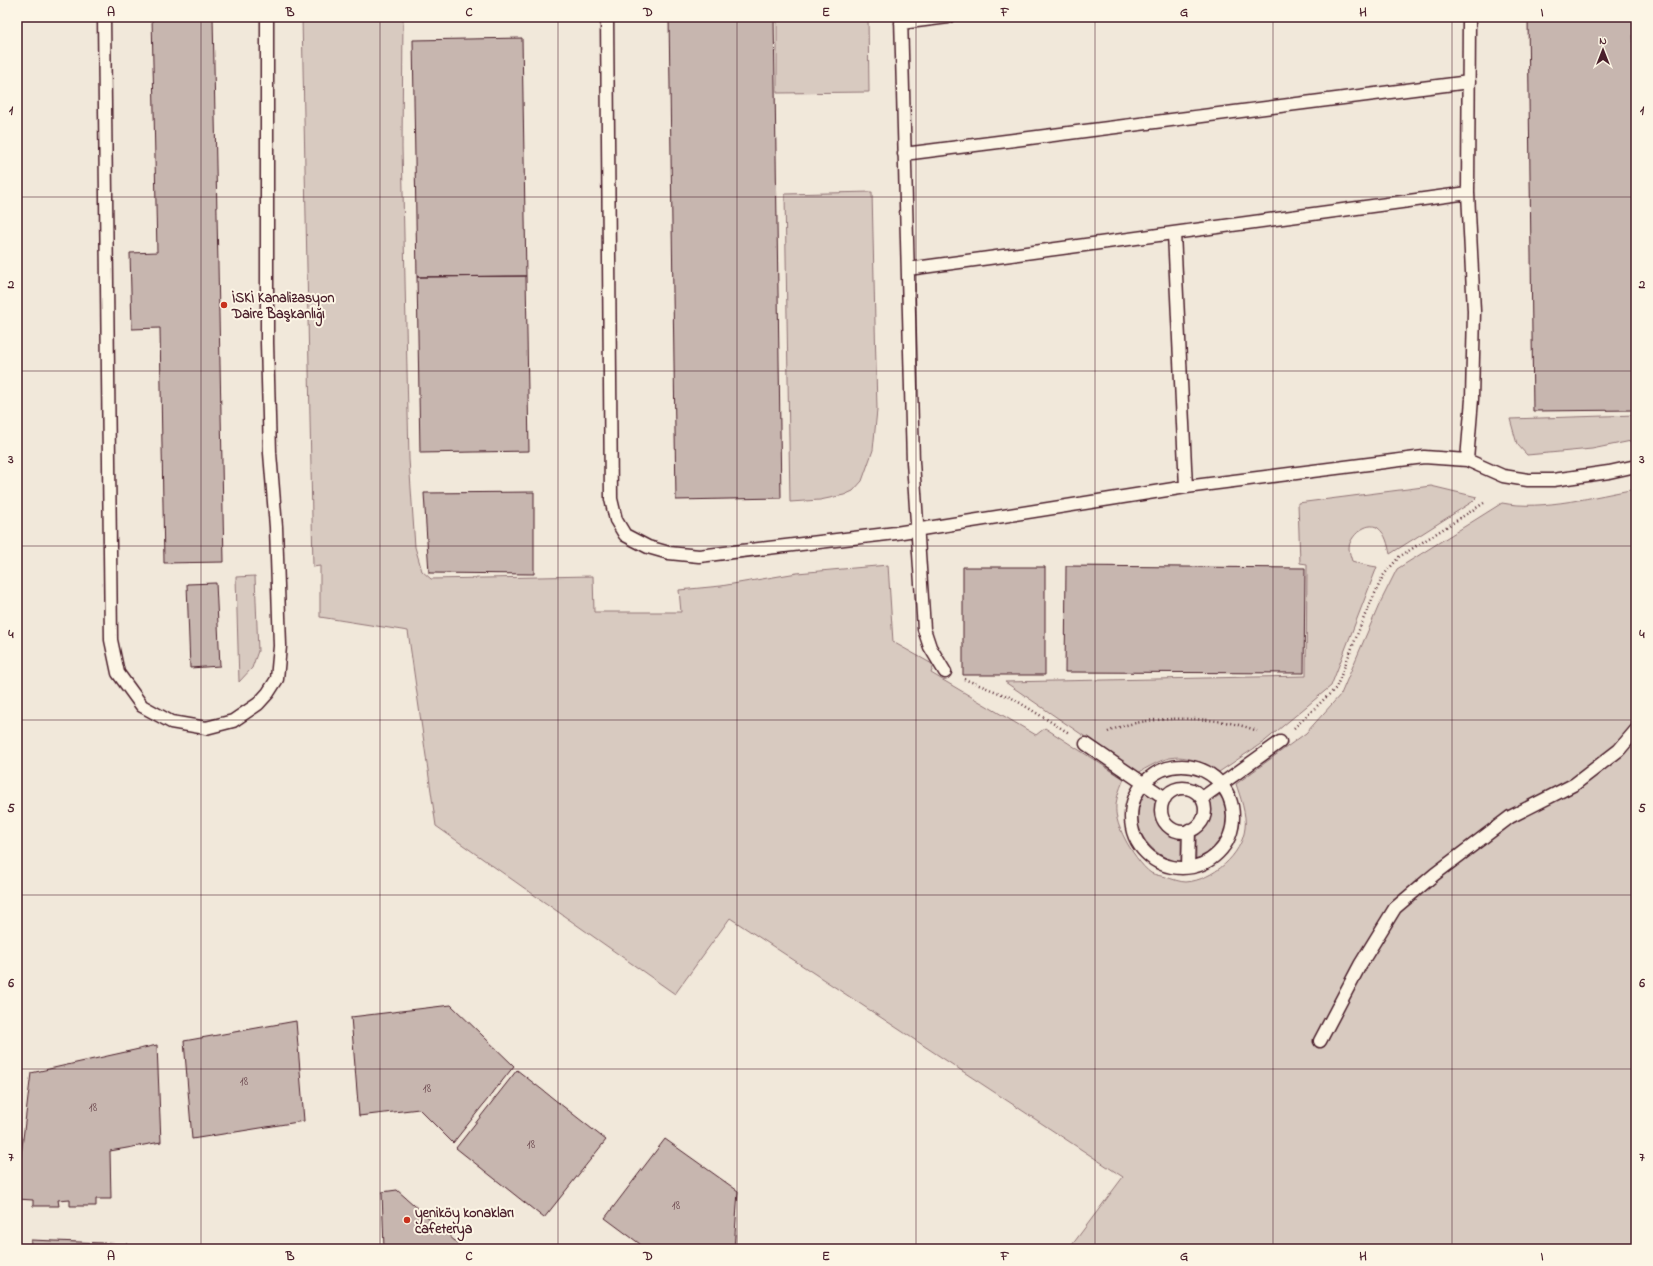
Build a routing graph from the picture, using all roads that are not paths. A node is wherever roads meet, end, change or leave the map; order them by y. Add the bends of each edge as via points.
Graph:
1 (267, 17) edge
2 (607, 17) edge
3 (948, 17) edge
4 (1469, 17) edge
5 (102, 19) edge
6 (901, 20) edge
7 (1469, 82) junction
8 (904, 154) junction
9 (1468, 193) junction
10 (1174, 233) junction
11 (908, 269) junction
12 (1467, 460) junction
13 (1636, 466) edge
14 (1186, 487) junction
15 (918, 528) junction
16 (944, 672) road end
17 (1636, 730) edge
18 (1280, 742) road end
19 (1086, 744) road end
20 (1144, 783) junction
21 (1221, 784) junction
22 (1165, 798) junction
23 (1202, 798) junction
24 (1189, 830) junction
25 (1188, 868) junction
26 (1320, 1041) dead end

1 - 5 lane via 267,343 280,646 277,679 268,693 258,704 233,721 206,728 171,722 142,706 118,674 111,640
2 - 15 lane via 611,499 616,520 625,535 648,547 669,553 699,556 896,533
3 - 6 lane
4 - 7 lane
6 - 8 lane
7 - 8 lane
7 - 9 lane
8 - 11 lane
9 - 10 lane
9 - 12 lane via 1474,311 1472,399
10 - 11 lane
10 - 14 lane
11 - 15 lane via 913,462
12 - 13 lane via 1503,476 1528,480 1553,480
12 - 14 lane via 1424,457
14 - 15 lane
15 - 16 lane via 924,629 930,647
17 - 26 lane via 1619,750 1575,784 1510,817 1395,908 1360,965
18 - 21 lane
19 - 20 lane
20 - 21 lane via 1165,768 1181,765 1212,774
20 - 22 lane
20 - 25 lane via 1133,802 1131,820 1134,837 1144,852 1158,863 1174,868
21 - 23 lane
21 - 25 lane via 1232,800 1234,817 1231,835 1222,850 1209,861
22 - 23 lane via 1170,793 1184,788 1191,789
22 - 24 lane via 1161,812 1166,824 1179,831
23 - 24 lane via 1205,812 1203,820 1199,826
24 - 25 lane

